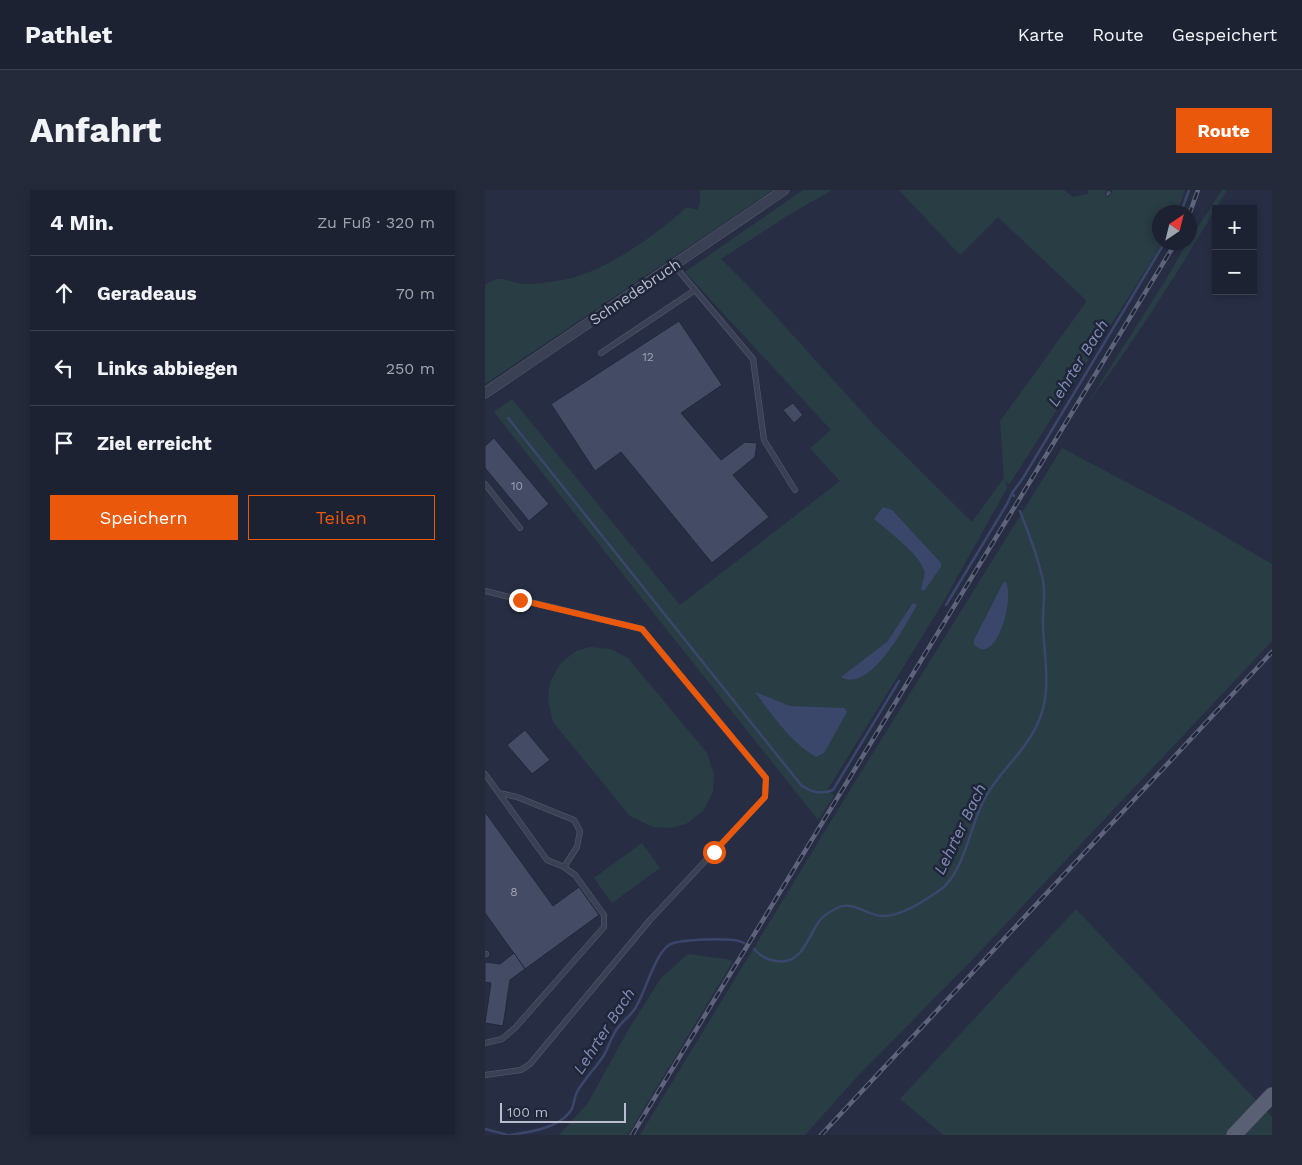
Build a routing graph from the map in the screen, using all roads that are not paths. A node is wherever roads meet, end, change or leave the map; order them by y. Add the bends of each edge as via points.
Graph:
1 (784, 190) edge
2 (674, 265) junction
3 (695, 290) junction
4 (601, 353) dead end
5 (485, 393) edge
6 (485, 484) edge
7 (795, 490) dead end
8 (520, 528) dead end
9 (485, 591) edge
10 (485, 774) edge
11 (498, 793) junction
12 (564, 867) junction
13 (485, 1043) edge
14 (485, 1075) edge
15 (1272, 1095) edge
16 (1234, 1135) edge

1 - 2 street, Schnedebruch
2 - 3 lane
2 - 5 street, Schnedebruch
3 - 4 lane
3 - 7 lane via 753,359 764,440
6 - 8 lane
9 - 14 lane via 642,629 766,778 765,797 650,920 530,1064 521,1070
10 - 11 lane
11 - 12 lane via 547,860
11 - 12 lane via 517,797 574,820 580,831 577,847
12 - 13 lane via 575,875 603,915 604,927 515,1028 502,1039
15 - 16 main road

